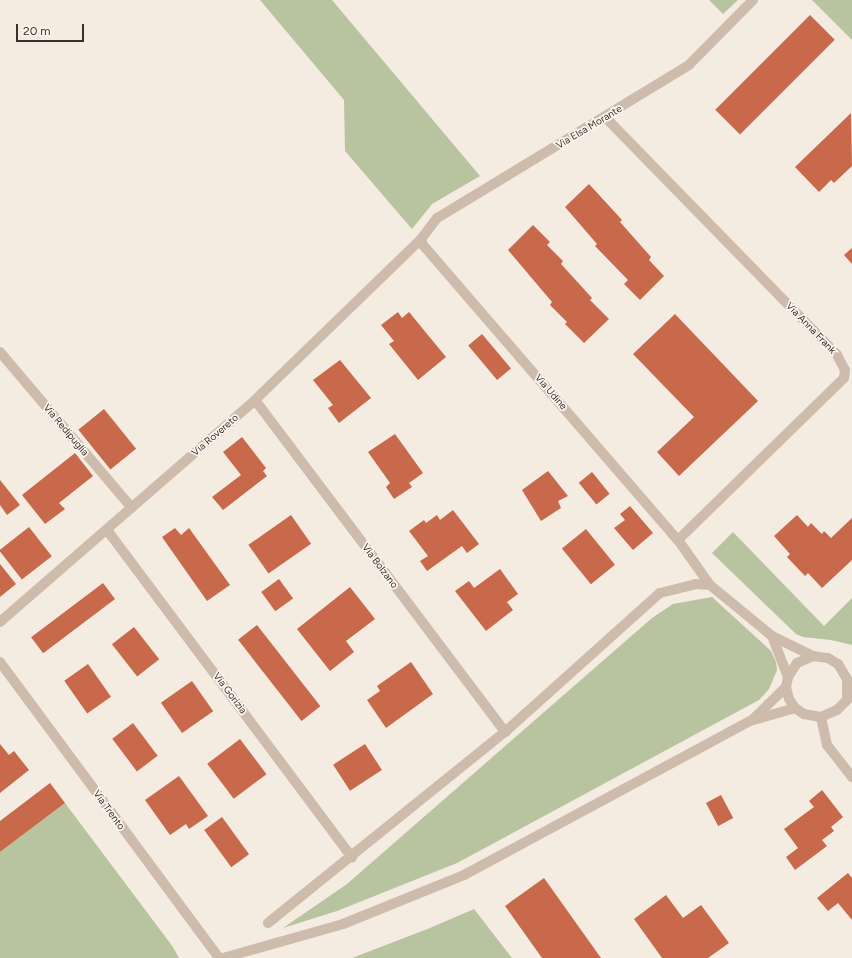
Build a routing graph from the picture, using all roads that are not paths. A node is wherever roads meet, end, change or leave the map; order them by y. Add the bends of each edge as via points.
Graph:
1 (753, 0) edge
2 (605, 118) junction
3 (422, 242) junction
4 (0, 352) edge
5 (255, 400) junction
6 (132, 508) junction
7 (107, 530) junction
8 (678, 540) junction
9 (710, 585) junction
10 (0, 622) edge
11 (772, 636) junction
12 (813, 656) junction
13 (0, 662) edge
14 (847, 668) edge
15 (787, 682) junction
16 (850, 696) edge
17 (795, 708) junction
18 (821, 717) junction
19 (750, 721) junction
20 (505, 732) junction
21 (852, 777) edge
22 (352, 857) junction
23 (268, 923) dead end
24 (219, 958) edge
25 (223, 958) edge

1 - 2 street, Via Elsa Morante via 689,65
2 - 3 street, Via Elsa Morante via 437,218
2 - 8 street, Via Anna Frank via 837,355 845,370 844,378
3 - 5 street, Via Rovereto
3 - 8 street, Via Udine
4 - 6 street, Via Redipuglia
5 - 6 street, Via Rovereto
5 - 20 street, Via Bolzano
6 - 7 street, Via Rovereto
7 - 10 street, Via Rovereto
7 - 22 street, Via Gorizia
8 - 9 street, Via Udine
9 - 11 street, Via Udine
9 - 20 street via 695,584 660,594
11 - 12 street, Via Udine
11 - 15 street
12 - 14 street via 828,658
12 - 15 street via 796,664
13 - 24 street, Via Trento
14 - 16 street
15 - 17 street via 789,699
15 - 19 street
16 - 18 street via 837,710
17 - 18 street via 804,714
17 - 19 street
18 - 21 street via 827,745
19 - 25 street via 464,874 343,924
20 - 22 street
22 - 23 street

